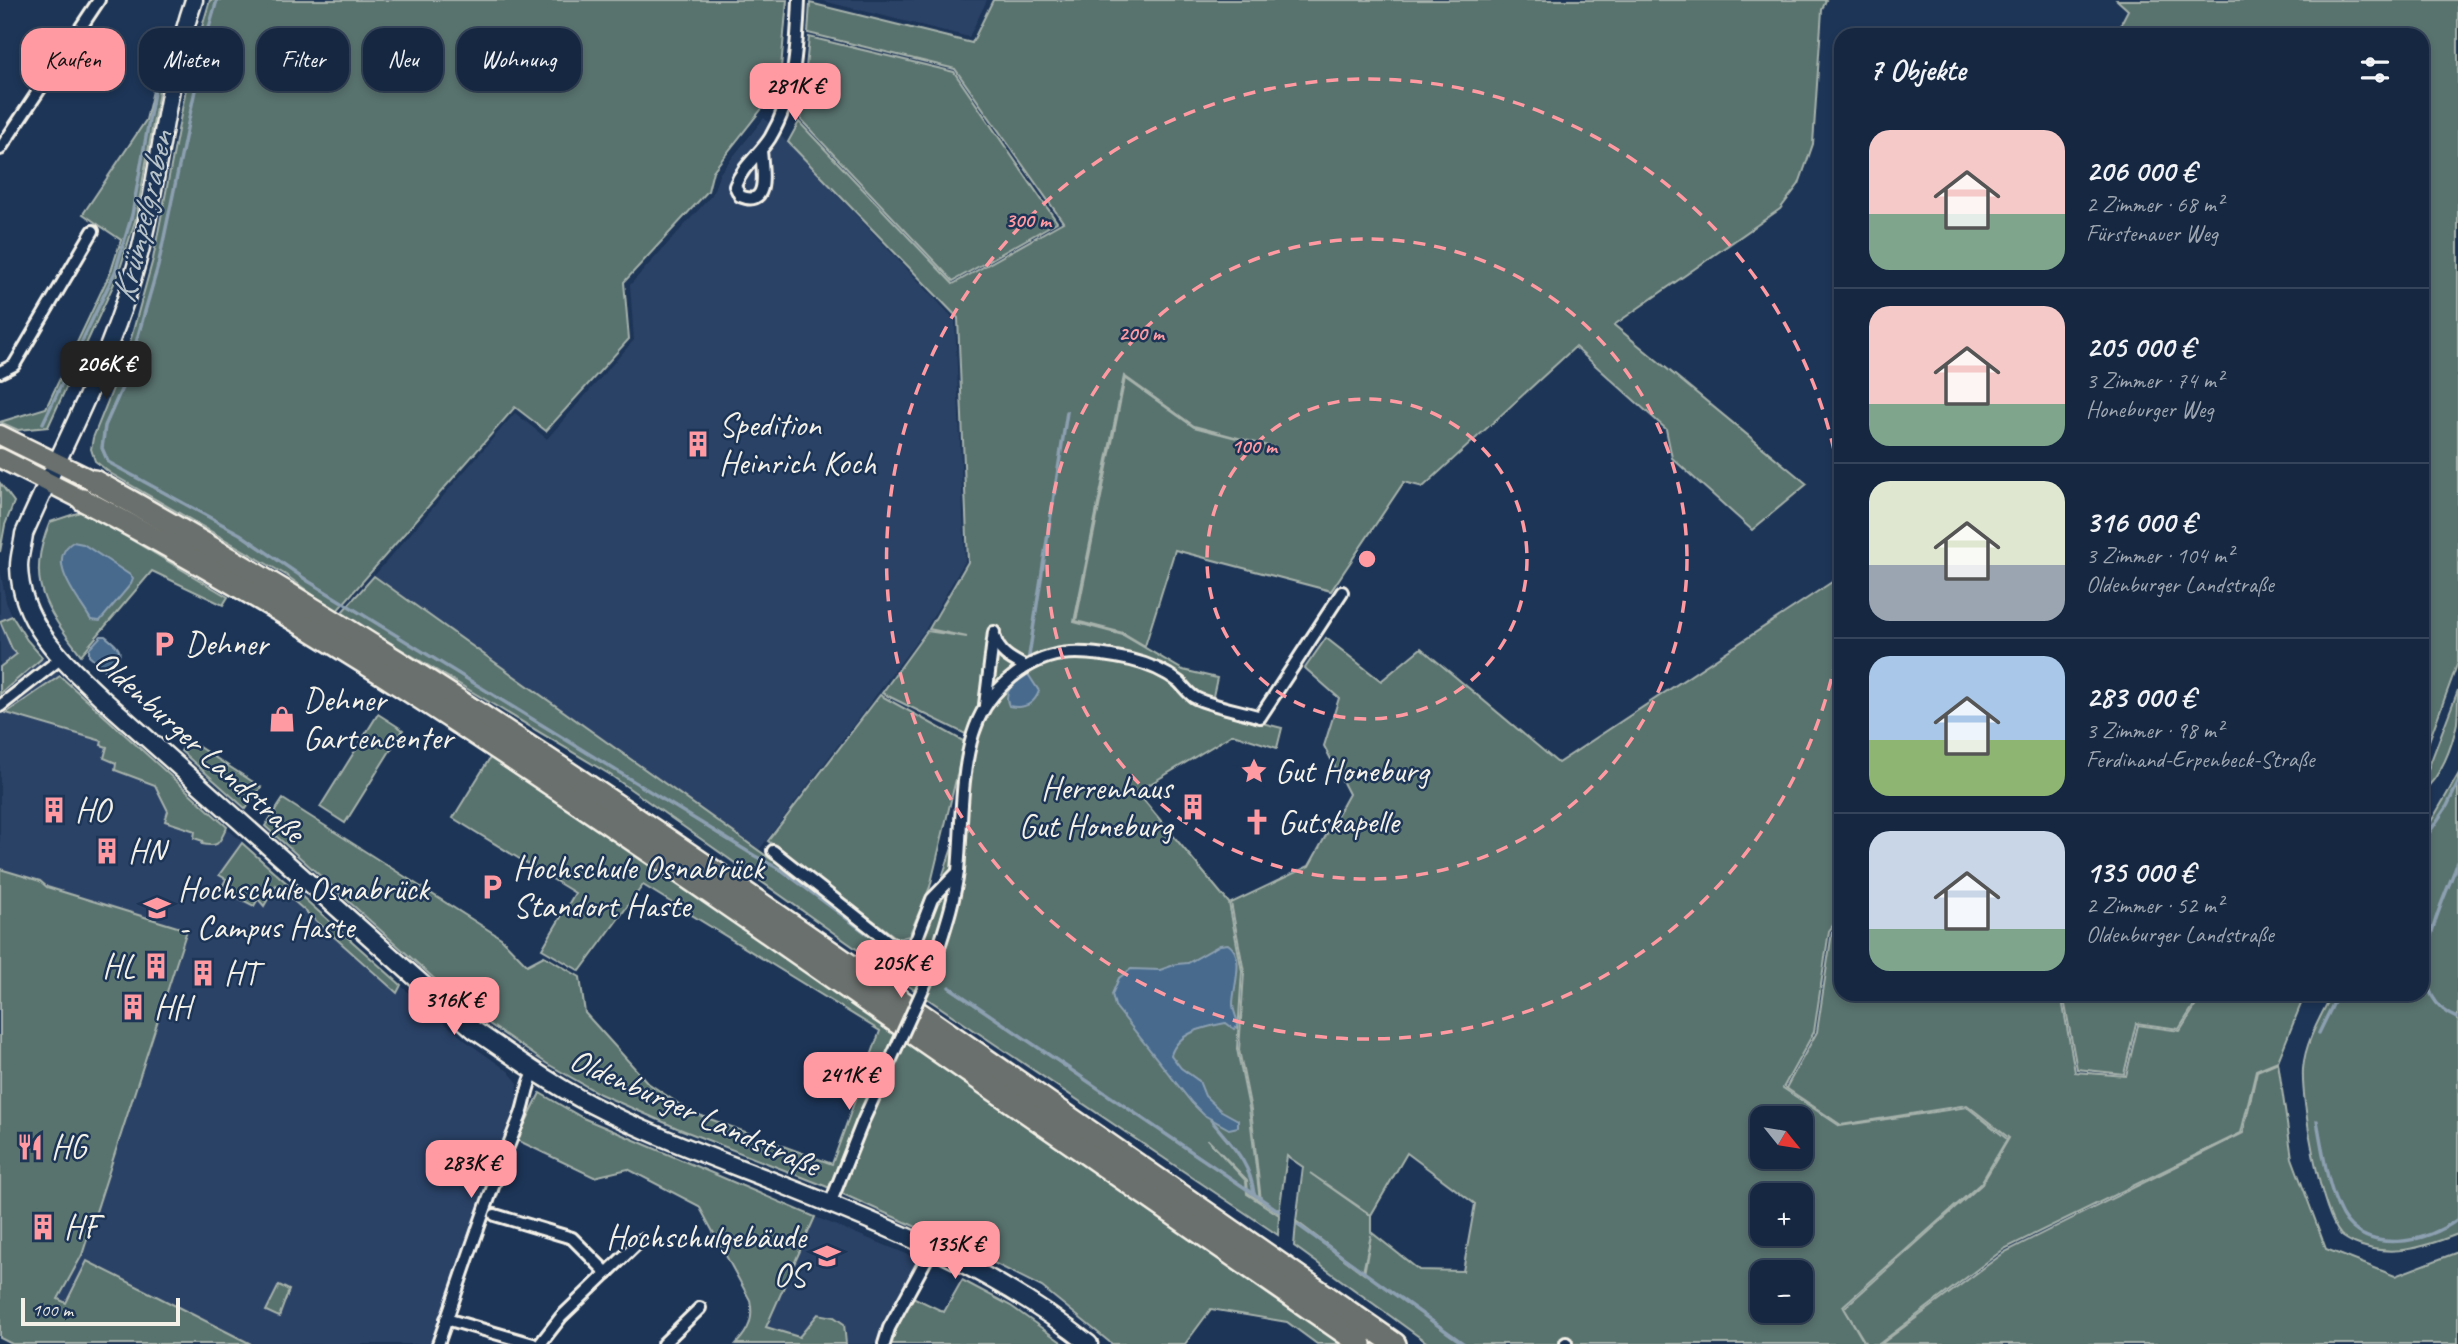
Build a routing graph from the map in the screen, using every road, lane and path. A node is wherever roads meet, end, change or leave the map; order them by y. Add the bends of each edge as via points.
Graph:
1 (99, 0) edge
2 (194, 0) edge
3 (799, 0) edge
4 (0, 126) edge
5 (11, 132) junction
6 (0, 149) edge
7 (761, 150) dead end
8 (93, 231) dead end
9 (0, 372) edge
10 (0, 435) edge
11 (0, 458) edge
12 (58, 462) junction
13 (94, 481) joint
14 (48, 482) junction
15 (83, 500) joint
16 (1342, 592) dead end
17 (60, 659) junction
18 (1027, 665) junction
19 (0, 706) edge
20 (984, 708) junction
21 (774, 851) dead end
22 (957, 872) junction
23 (535, 1071) junction
24 (830, 1204) junction
25 (495, 1215) dead end
26 (641, 1240) dead end
27 (932, 1248) junction
28 (1262, 1264) junction
29 (607, 1273) junction
30 (1286, 1280) junction
31 (700, 1308) dead end
32 (446, 1320) junction
33 (438, 1344) edge
34 (533, 1344) edge
35 (540, 1344) edge
36 (663, 1344) edge
37 (884, 1344) edge
38 (1089, 1344) edge
39 (1361, 1344) edge
40 (1395, 1344) edge

1 - 5 street
2 - 12 street, Oldenburger Landstraße via 133,279 107,355
3 - 7 street via 791,87
4 - 5 street
5 - 6 street
8 - 9 street via 14,365
10 - 12 main road
11 - 14 main road
12 - 13 main road
12 - 14 street, Oldenburger Landstraße
13 - 28 highway via 375,649 626,811
14 - 15 main road
14 - 17 street, Oldenburger Landstraße via 24,534 19,566 26,603
15 - 28 highway via 153,536 367,663
16 - 18 street via 1260,717 1195,698 1163,672 1132,660 1076,652 1051,654
17 - 19 street, Oldenburger Landstraße
17 - 23 street, Oldenburger Landstraße via 414,978 474,1030
18 - 20 street
18 - 20 street via 1006,656 994,632
20 - 22 street via 972,737
21 - 22 street via 888,942 903,948 917,938 932,900
22 - 24 street, bridge via 932,969
23 - 24 street, Oldenburger Landstraße via 662,1137
23 - 32 street
24 - 27 street, Oldenburger Landstraße
25 - 29 street via 572,1238
26 - 29 street
27 - 37 street
27 - 38 street, Oldenburger Landstraße via 1034,1303
28 - 30 highway
29 - 35 street
30 - 39 highway
30 - 40 highway
31 - 36 street
32 - 33 street
32 - 34 street

